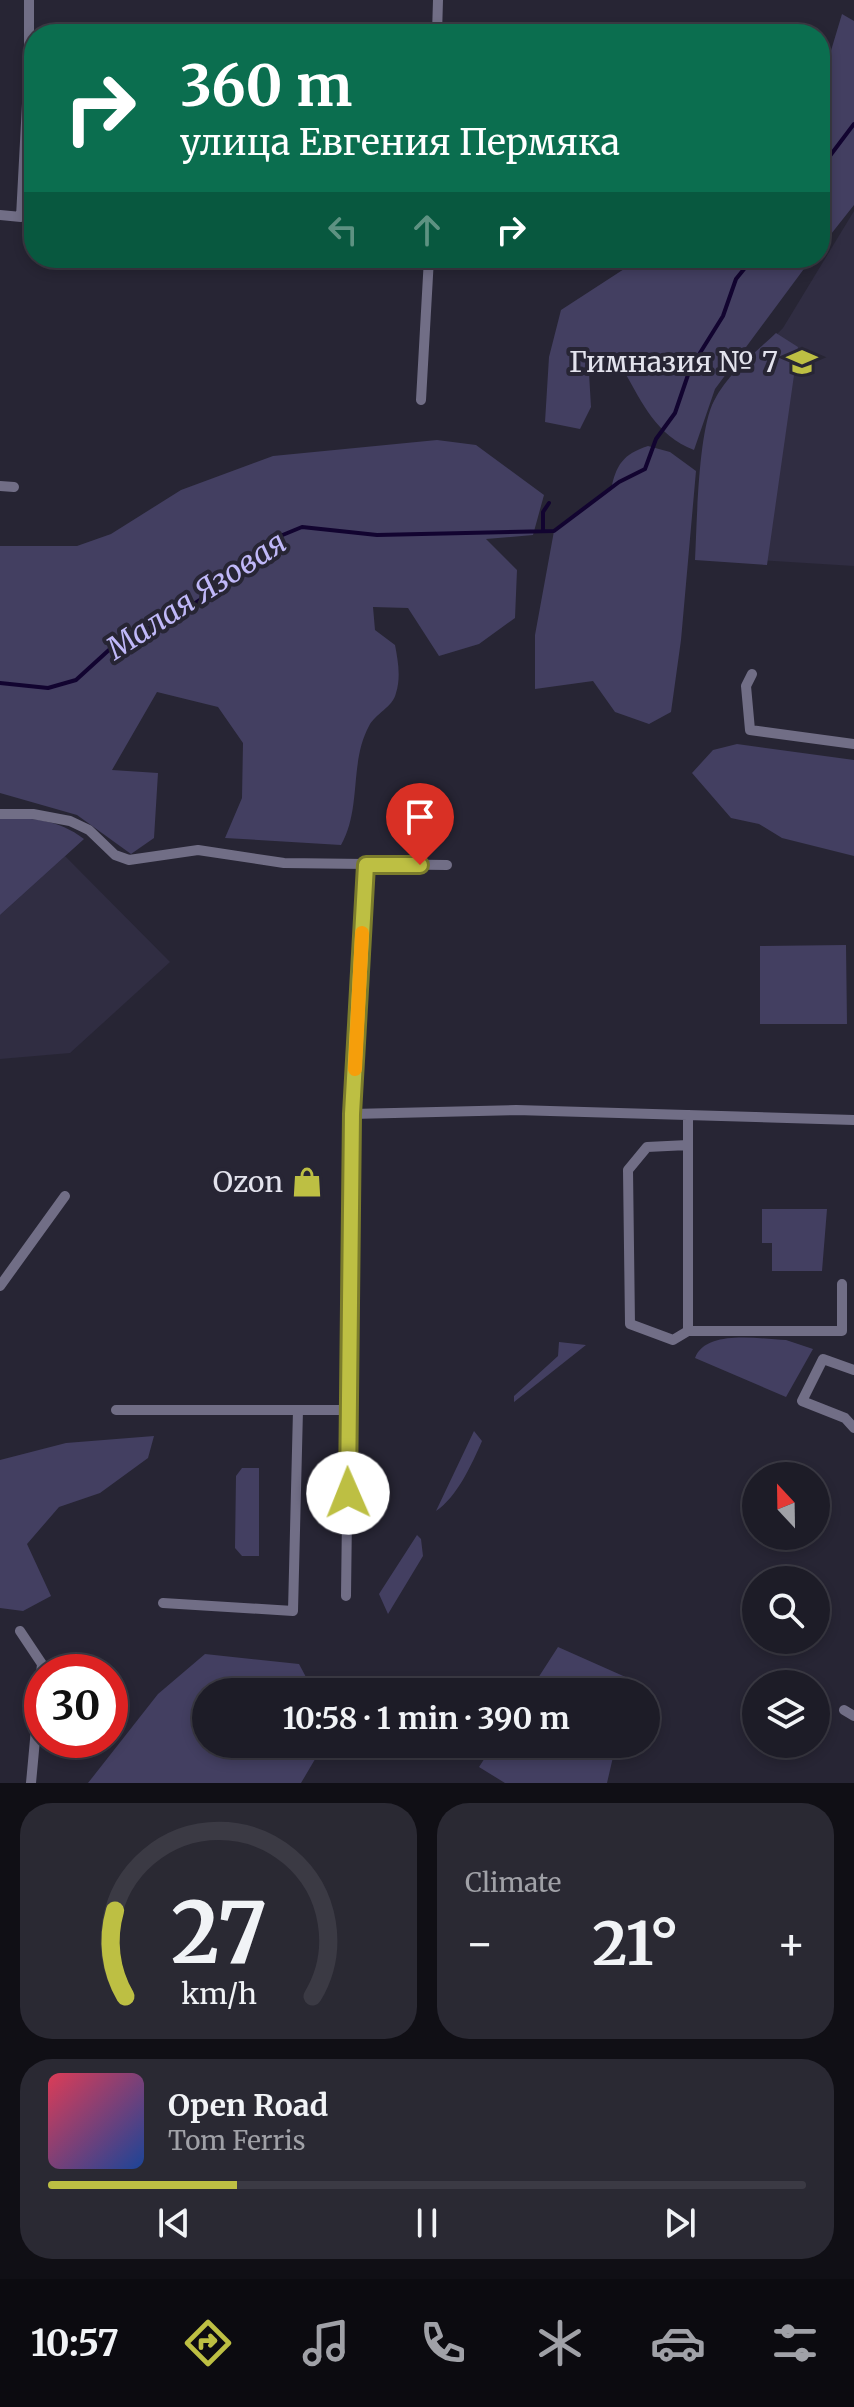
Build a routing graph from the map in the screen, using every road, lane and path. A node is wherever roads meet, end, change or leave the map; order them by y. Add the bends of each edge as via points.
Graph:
1 (29, 0) edge
2 (438, 0) edge
3 (29, 24) edge
4 (437, 24) edge
5 (24, 160) edge
6 (0, 215) edge
7 (428, 268) edge
8 (421, 400) dead end
9 (0, 486) edge
10 (14, 487) dead end
11 (752, 674) dead end
12 (854, 744) edge
13 (0, 814) edge
14 (366, 865) junction
15 (447, 865) dead end
16 (352, 1114) junction
17 (688, 1115) junction
18 (854, 1120) edge
19 (688, 1145) junction
20 (65, 1196) dead end
21 (842, 1284) dead end
22 (0, 1286) edge
23 (688, 1331) junction
24 (854, 1370) edge
25 (116, 1410) dead end
26 (298, 1410) junction
27 (346, 1410) junction
28 (854, 1428) edge
29 (346, 1596) dead end
30 (163, 1603) dead end
31 (20, 1631) dead end
32 (31, 1783) edge

1 - 3 street
2 - 4 street
5 - 6 street via 21,217
7 - 8 street
9 - 10 street
11 - 12 street via 746,686 750,730
13 - 14 street via 70,821 89,830 115,855 143,860 198,850 284,863
14 - 15 street
14 - 16 street
16 - 17 street via 516,1110
16 - 27 street
17 - 18 street
17 - 19 street
19 - 23 street
19 - 23 street via 647,1147 629,1166 628,1183 630,1324 673,1340
20 - 22 street
21 - 23 street via 842,1331
24 - 28 street via 823,1359 802,1401 845,1418
25 - 26 street
26 - 27 street
26 - 30 street via 293,1611
27 - 29 street
31 - 32 street via 42,1664

